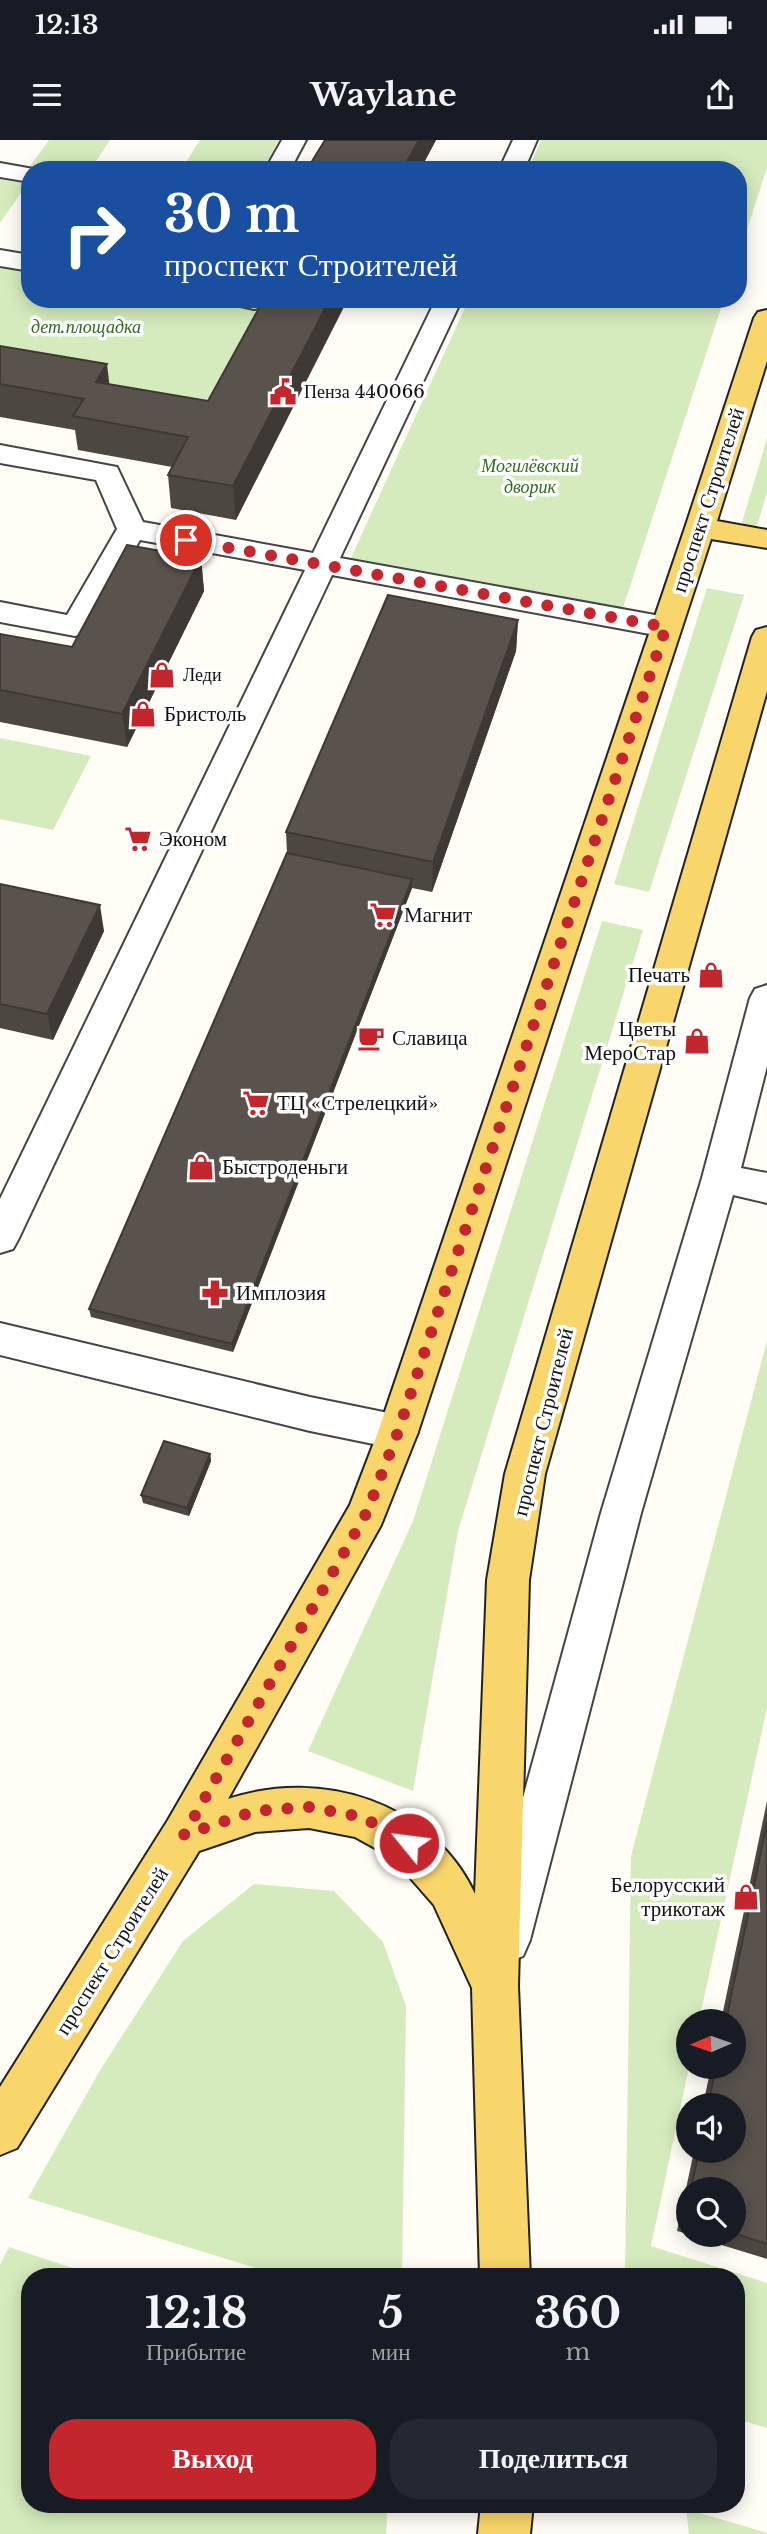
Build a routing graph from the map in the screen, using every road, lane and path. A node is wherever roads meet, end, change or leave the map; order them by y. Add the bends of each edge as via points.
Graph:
1 (294, 140) edge
2 (525, 140) edge
3 (282, 161) edge
4 (515, 161) edge
5 (0, 170) edge
6 (21, 174) edge
7 (0, 258) edge
8 (21, 262) edge
9 (445, 308) edge
10 (767, 318) edge
11 (0, 454) edge
12 (700, 527) junction
13 (132, 529) junction
14 (767, 539) edge
15 (322, 566) junction
16 (0, 612) edge
17 (666, 627) junction
18 (767, 637) edge
19 (767, 998) edge
20 (720, 1178) junction
21 (767, 1188) edge
22 (0, 1238) edge
23 (0, 1339) edge
24 (398, 1432) junction
25 (184, 1835) junction
26 (495, 1986) junction
27 (0, 2131) edge
28 (505, 2268) edge
29 (506, 2513) edge
30 (523, 2513) edge
31 (505, 2534) edge
32 (530, 2534) edge

1 - 3 street
2 - 4 street
5 - 6 street
7 - 8 street
9 - 15 street
10 - 12 main road, проспект Строителей
11 - 13 street via 107,473
12 - 14 main road
12 - 17 main road, проспект Строителей
13 - 15 street
13 - 16 street via 75,626
15 - 17 street
15 - 22 street
17 - 24 main road, проспект Строителей
18 - 26 main road, проспект Строителей via 525,1474 508,1580
19 - 20 street
20 - 21 street
20 - 26 street via 621,1513
23 - 24 street
24 - 25 main road, проспект Строителей via 367,1512
25 - 26 main road via 255,1811 309,1807 362,1817 409,1843 450,1889
25 - 27 main road, проспект Строителей
26 - 28 main road, проспект Строителей
29 - 31 main road
30 - 32 street

